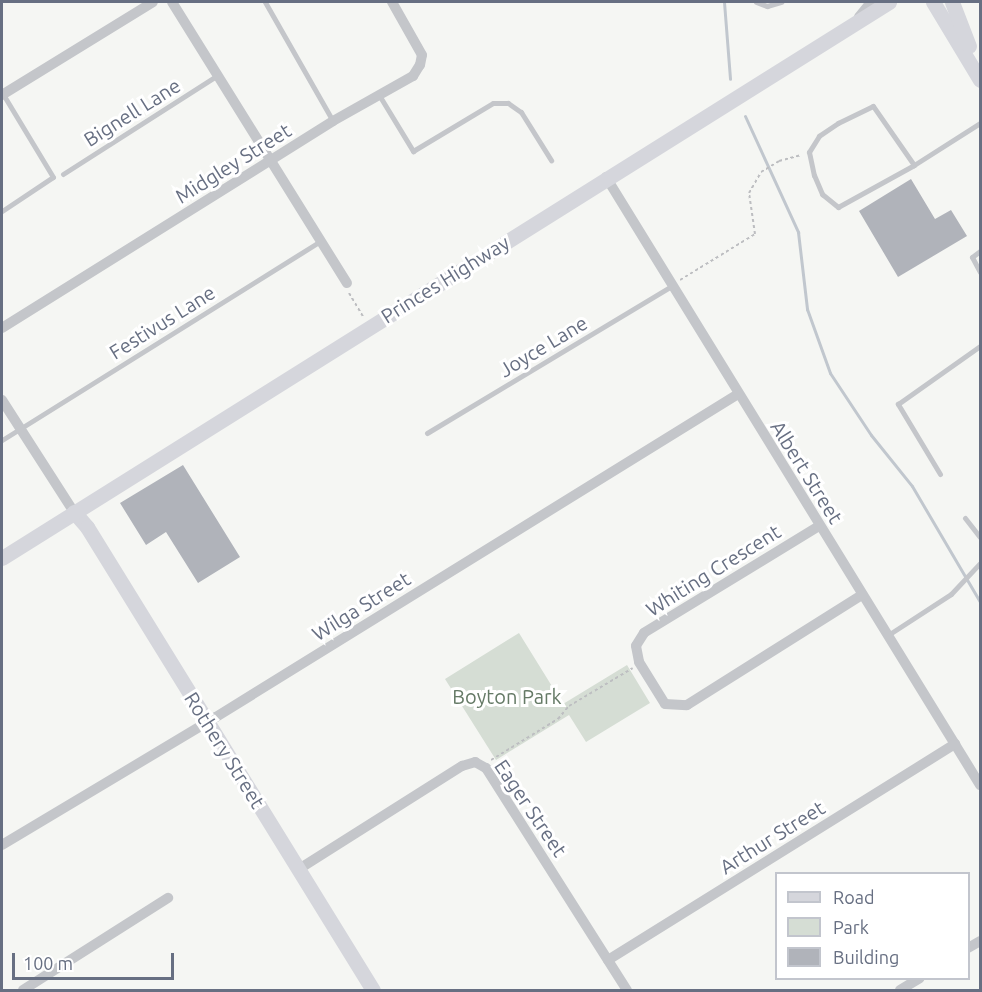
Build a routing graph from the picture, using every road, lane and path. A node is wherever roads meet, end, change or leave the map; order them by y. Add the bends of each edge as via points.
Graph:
1 (153, 2) edge
2 (172, 2) edge
3 (266, 2) edge
4 (392, 2) edge
5 (756, 2) edge
6 (781, 2) edge
7 (871, 2) edge
8 (889, 2) edge
9 (933, 2) edge
10 (952, 2) edge
11 (855, 22) junction
12 (981, 72) edge
13 (218, 75) junction
14 (981, 80) edge
15 (2, 93) edge
16 (379, 95) junction
17 (333, 121) junction
18 (981, 123) edge
19 (809, 152) junction
20 (271, 160) junction
21 (551, 160) dead end
22 (914, 165) junction
23 (63, 174) dead end
24 (606, 177) junction
25 (2, 212) edge
26 (321, 241) junction
27 (981, 251) edge
28 (981, 272) edge
29 (673, 284) junction
30 (346, 285) joint
31 (363, 316) dead end
32 (2, 328) edge
33 (981, 346) edge
34 (738, 394) junction
35 (2, 400) edge
36 (20, 429) junction
37 (427, 433) dead end
38 (2, 440) edge
39 (940, 474) dead end
40 (74, 512) junction
41 (965, 518) dead end
42 (819, 526) junction
43 (981, 537) edge
44 (2, 558) edge
45 (981, 563) edge
46 (862, 595) junction
47 (888, 635) junction
48 (640, 663) junction
49 (207, 723) junction
50 (955, 744) junction
51 (489, 762) dead end
52 (981, 785) edge
53 (2, 846) edge
54 (298, 869) junction
55 (168, 898) dead end
56 (608, 960) junction
57 (917, 980) edge
58 (23, 990) edge
59 (373, 990) edge
60 (627, 990) edge
61 (900, 990) edge

1 - 15 street
2 - 13 street
3 - 17 lane
4 - 16 street, Midgley Street via 422,60 413,76
5 - 6 lane via 767,6
7 - 11 street
8 - 11 main road, Princes Highway
9 - 14 main road
10 - 12 main road
11 - 24 main road, Princes Highway
13 - 20 street
13 - 23 lane, Bignell Lane
15 - 25 lane via 52,174 51,181
16 - 17 street, Midgley Street
16 - 21 lane via 412,151 493,103 508,103 521,112
17 - 20 street, Midgley Street
18 - 22 lane
19 - 22 lane via 822,194 838,207
19 - 22 lane via 819,136 873,106
19 - 29 path via 779,161 761,172 748,193 755,234
20 - 26 street
20 - 32 street, Midgley Street
24 - 29 street, Albert Street
24 - 40 main road, Princes Highway
26 - 30 street
26 - 36 lane, Festivus Lane
27 - 28 lane via 972,257
29 - 34 street, Albert Street
29 - 37 lane, Joyce Lane
30 - 31 path
33 - 39 lane via 898,404
34 - 42 street, Albert Street
34 - 49 street, Wilga Street
35 - 36 street
36 - 38 lane, Festivus Lane
36 - 40 street
40 - 44 main road, Princes Highway
40 - 49 main road, Rothery Street via 99,546
41 - 43 lane
42 - 46 street, Albert Street
42 - 48 street, Whiting Crescent via 644,633 636,646
45 - 47 lane via 951,594
46 - 47 street, Albert Street
46 - 48 street via 687,705 665,704
47 - 50 street, Albert Street
48 - 51 path via 568,706 558,719
49 - 53 street, Wilga Street
49 - 54 main road, Rothery Street
50 - 52 street, Albert Street
50 - 56 street, Arthur Street
54 - 56 street, Eager Street via 462,766 475,762 486,768
54 - 59 main road, Rothery Street
55 - 58 street
56 - 60 street, Eager Street
57 - 61 street

